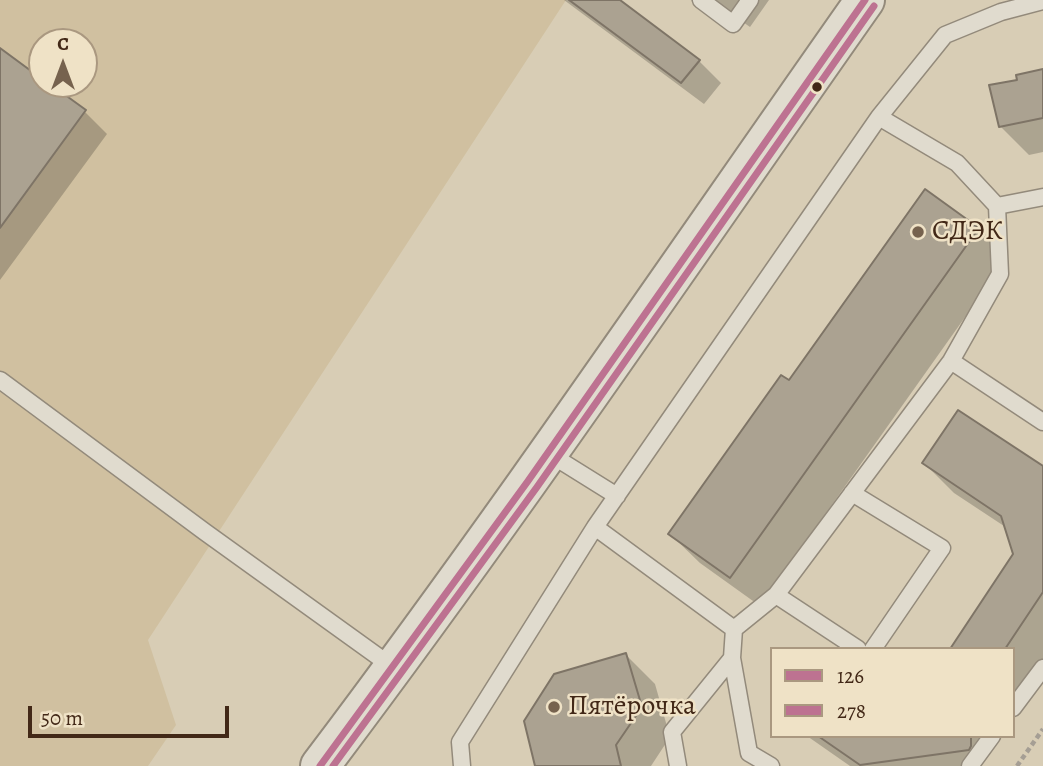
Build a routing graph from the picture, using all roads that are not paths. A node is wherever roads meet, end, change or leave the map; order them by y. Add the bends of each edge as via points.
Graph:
1 (701, 0) edge
2 (750, 0) edge
3 (865, 0) edge
4 (1043, 1) edge
5 (879, 117) junction
6 (1043, 197) edge
7 (997, 206) junction
8 (951, 361) junction
9 (0, 380) edge
10 (1043, 422) edge
11 (548, 453) junction
12 (852, 493) junction
13 (617, 496) junction
14 (595, 527) junction
15 (776, 595) junction
16 (734, 629) junction
17 (855, 647) edge
18 (874, 647) edge
19 (732, 659) junction
20 (394, 668) junction
21 (1043, 668) edge
22 (1015, 705) edge
23 (991, 738) edge
24 (320, 766) edge
25 (462, 766) edge
26 (678, 766) edge
27 (771, 766) edge
28 (970, 766) edge

1 - 2 lane via 733,23
3 - 11 street
4 - 5 lane via 945,35
5 - 7 lane via 957,163
5 - 13 lane
6 - 7 lane
7 - 8 lane via 1000,274
8 - 10 lane
8 - 12 lane
9 - 20 lane
11 - 13 lane
11 - 20 street
12 - 15 lane
12 - 18 lane via 942,548
13 - 14 lane
14 - 16 lane
14 - 25 lane via 460,742
15 - 16 lane
15 - 17 lane
16 - 19 lane
19 - 26 lane via 672,732
19 - 27 lane via 749,753
20 - 24 street
21 - 22 lane
23 - 28 lane

